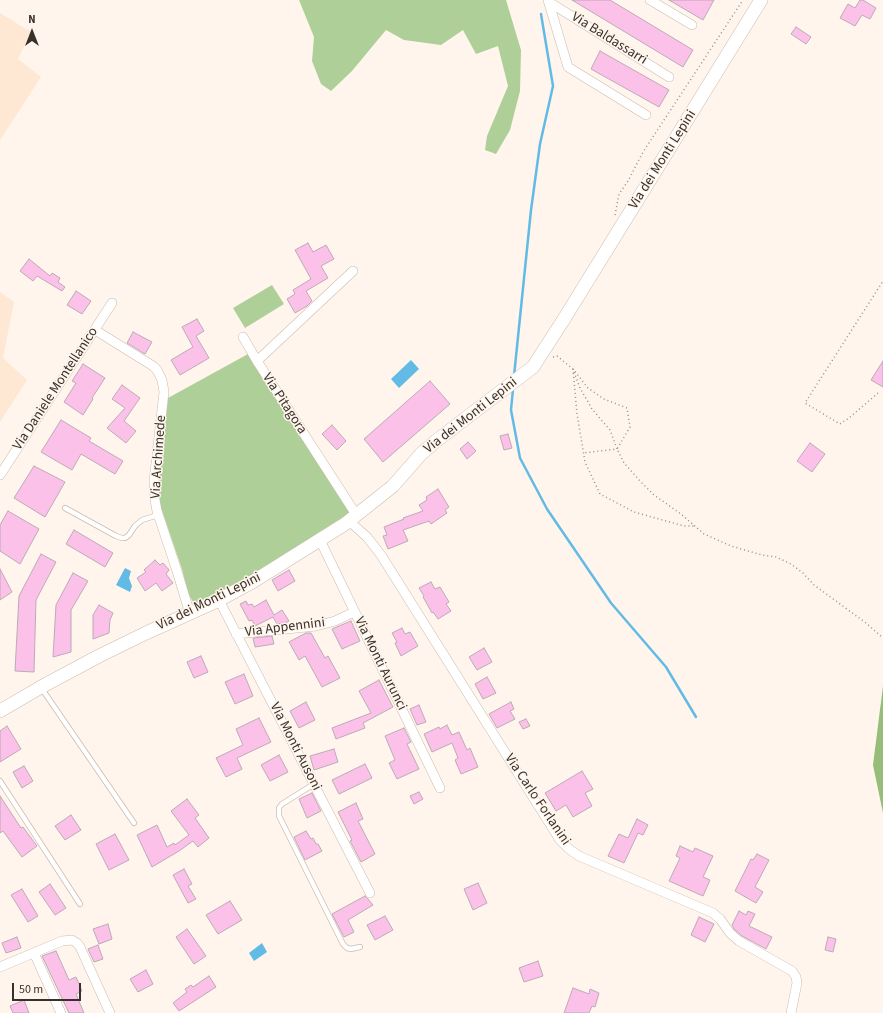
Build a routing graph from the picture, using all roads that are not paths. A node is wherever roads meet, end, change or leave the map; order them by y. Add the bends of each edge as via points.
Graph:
1 (650, 0) edge
2 (761, 0) edge
3 (549, 1) edge
4 (692, 25) dead end
5 (669, 77) dead end
6 (646, 115) dead end
7 (353, 271) dead end
8 (112, 303) dead end
9 (95, 330) junction
10 (243, 337) dead end
11 (257, 361) junction
12 (0, 475) edge
13 (65, 508) dead end
14 (158, 515) junction
15 (353, 519) junction
16 (320, 540) junction
17 (219, 600) junction
18 (354, 612) junction
19 (190, 614) junction
20 (236, 634) junction
21 (41, 687) junction
22 (0, 711) edge
23 (0, 781) edge
24 (314, 784) junction
25 (440, 788) dead end
26 (134, 823) dead end
27 (370, 894) dead end
28 (80, 904) dead end
29 (360, 947) dead end
30 (34, 954) junction
31 (0, 967) edge
32 (61, 1013) edge
33 (110, 1013) edge
34 (791, 1013) edge

1 - 4 street
2 - 15 street, Via dei Monti Lepini via 533,367 430,446 393,486
3 - 5 street, Via Baldassarri
3 - 6 street via 568,67
7 - 11 street, Via Pitagora
8 - 9 street, Via Daniele Montellanico
9 - 12 street, Via Daniele Montellanico
9 - 14 street, Via Archimede via 153,366 160,376 164,392 154,489
10 - 11 street
11 - 15 street, Via Pitagora
13 - 14 lane via 122,538 129,535 142,520
14 - 19 street, Via Archimede
15 - 16 street, Via dei Monti Lepini
15 - 34 street, Via Carlo Forlanini via 381,555 563,843 580,856 713,913 739,941 792,971 797,983
16 - 17 street, Via dei Monti Lepini
16 - 18 street, Via Monti Aurunci
17 - 19 street, Via dei Monti Lepini
17 - 20 street, Via Monti Ausoni
18 - 20 street, Via Appennini via 316,626
18 - 25 street, Via Monti Aurunci
19 - 21 street, Via dei Monti Lepini via 116,648
20 - 24 street, Via Monti Ausoni
21 - 22 street, Via dei Monti Lepini
21 - 26 lane
23 - 28 lane
24 - 27 street, Via Monti Ausoni
24 - 29 lane via 282,804 279,816 343,944 351,949
30 - 31 street
30 - 32 street
30 - 33 street via 64,940 77,943

